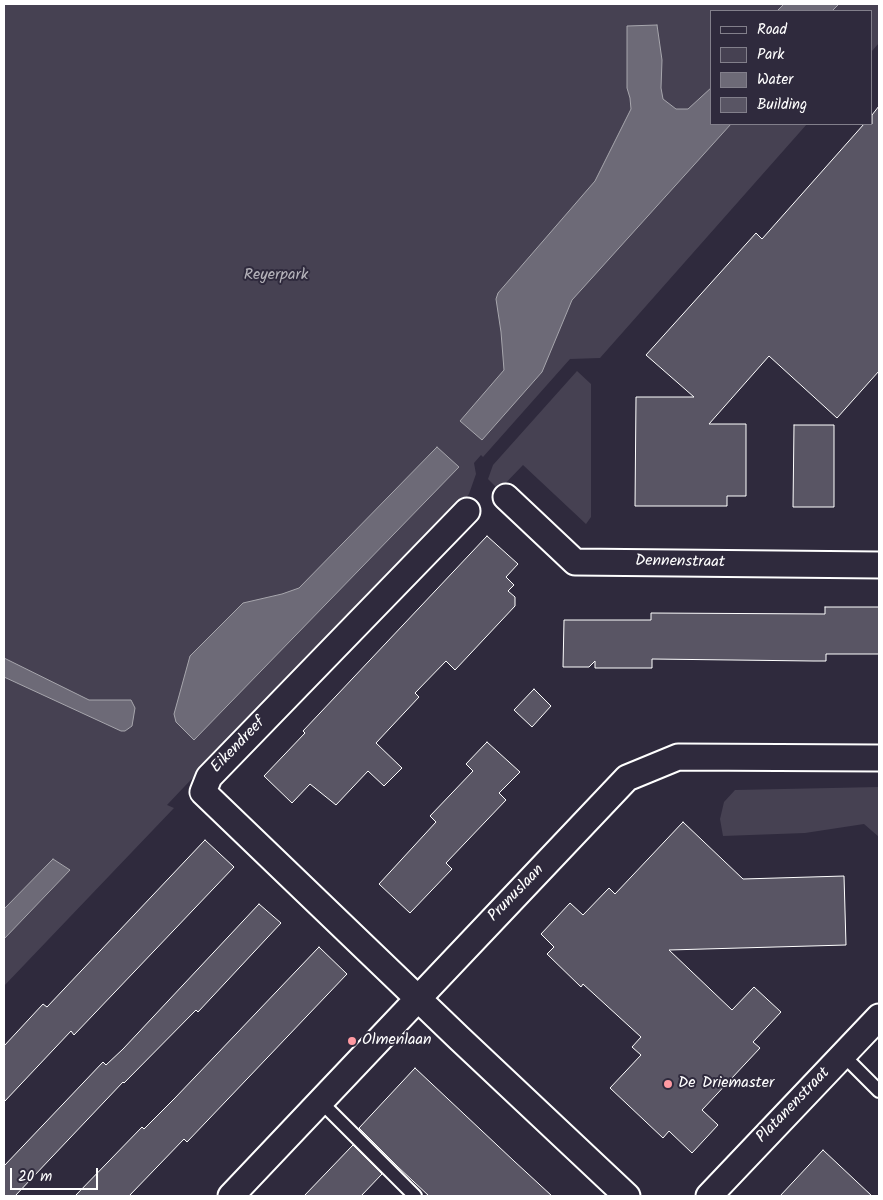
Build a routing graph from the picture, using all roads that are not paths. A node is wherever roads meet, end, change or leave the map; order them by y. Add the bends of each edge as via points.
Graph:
1 (506, 497) dead end
2 (466, 511) dead end
3 (879, 565) edge
4 (879, 758) edge
5 (418, 998) junction
6 (879, 1016) edge
7 (842, 1055) junction
8 (879, 1091) edge
9 (320, 1101) junction
10 (231, 1196) edge
11 (415, 1196) edge
12 (627, 1196) edge
13 (709, 1196) edge

1 - 3 street, Dennenstraat via 575,562
2 - 5 street, Eikendreef via 209,777 203,792
4 - 5 street, Prunuslaan via 678,758 627,778
5 - 9 street, Prunuslaan
5 - 12 street
6 - 7 street, Platanenstraat
7 - 8 lane
7 - 13 street, Platanenstraat
9 - 10 street, Prunuslaan
9 - 11 lane

